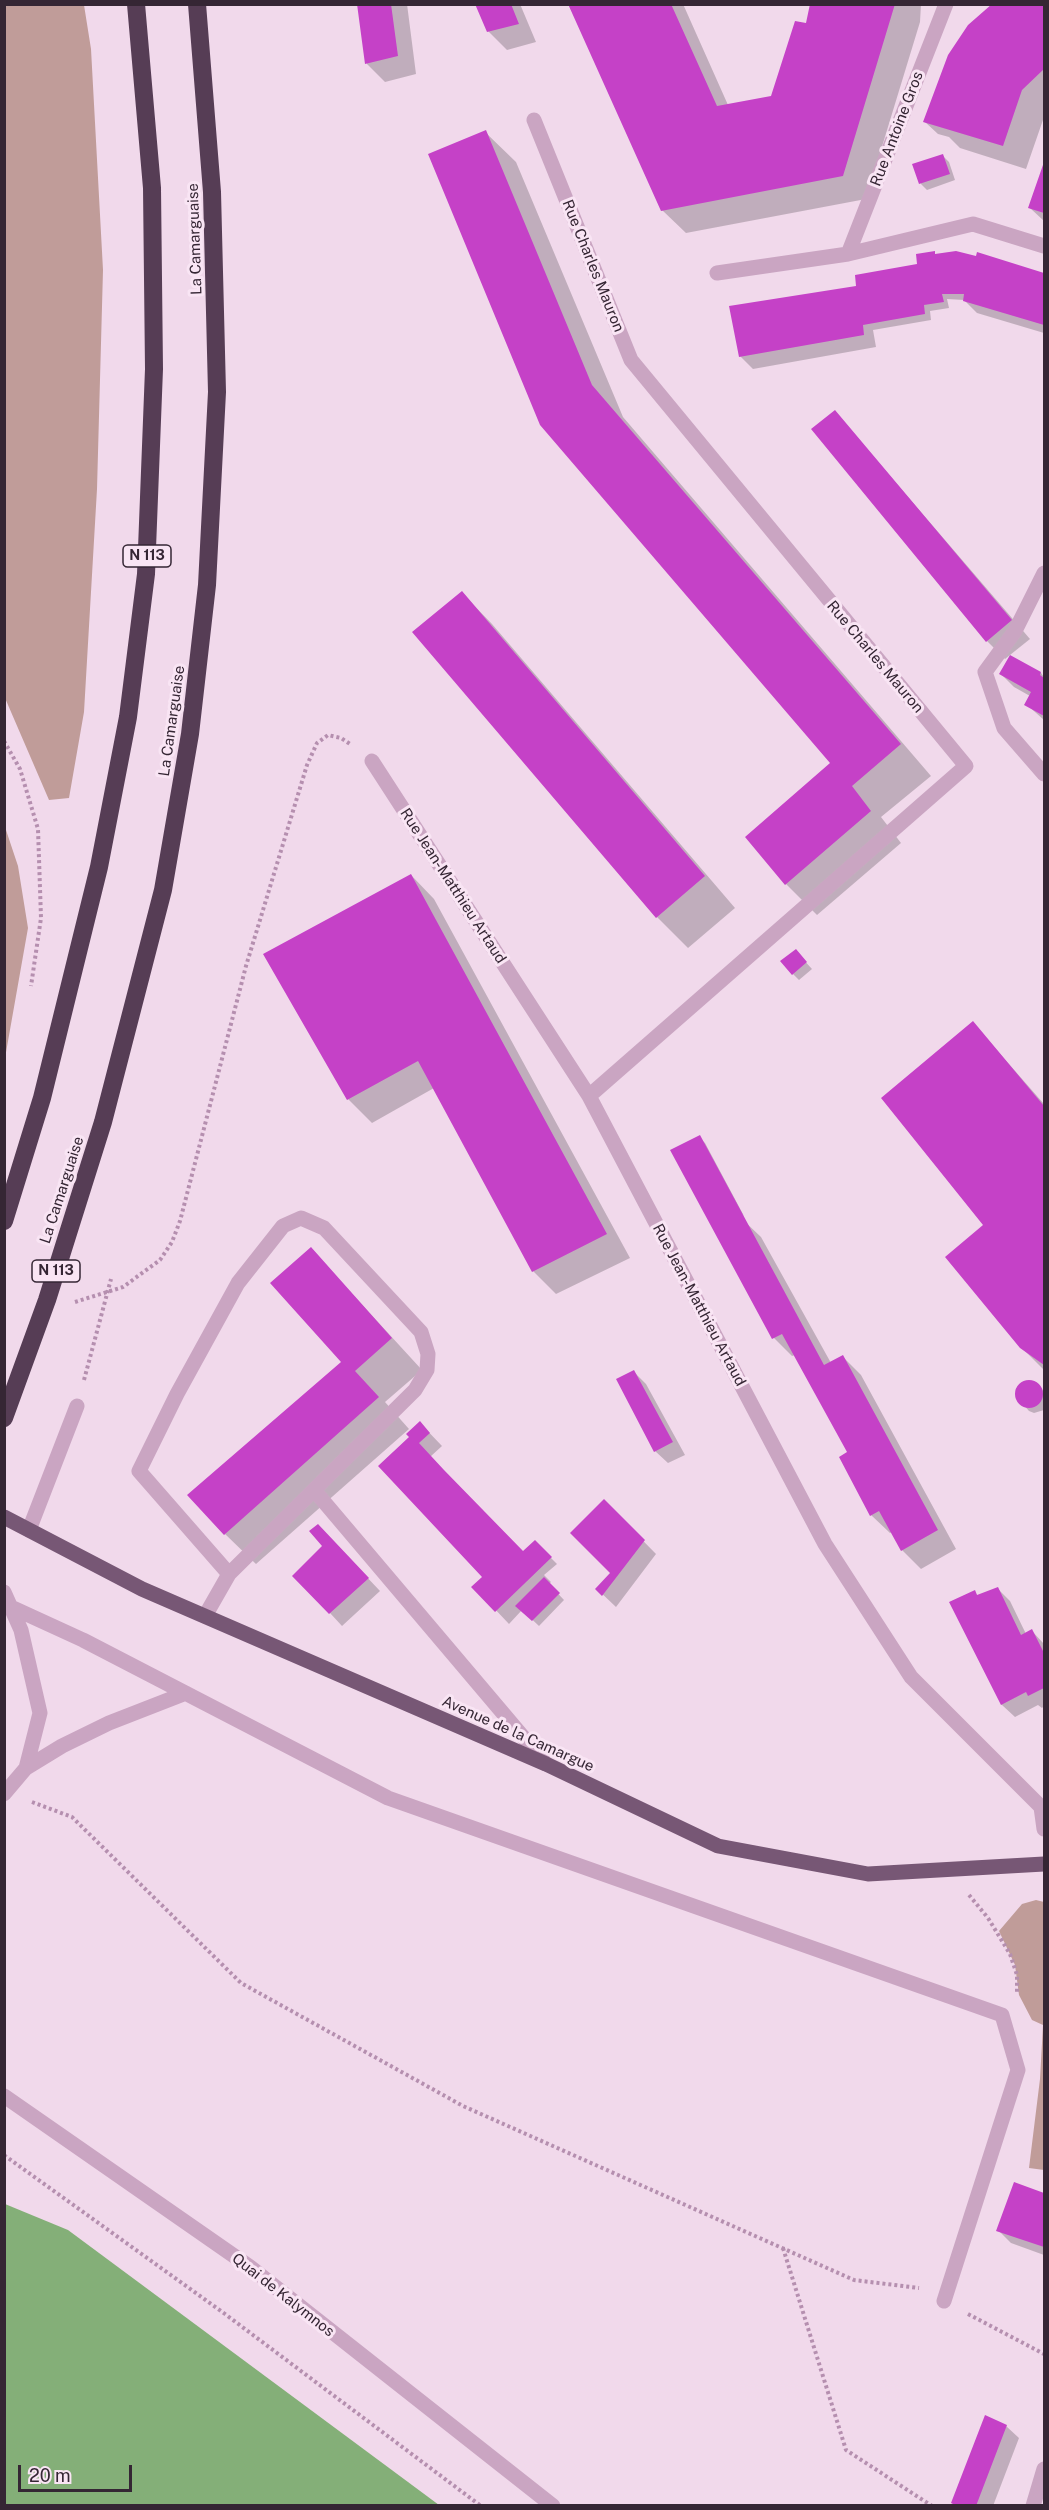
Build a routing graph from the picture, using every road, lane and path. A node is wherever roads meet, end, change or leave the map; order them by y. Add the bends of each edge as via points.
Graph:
1 (136, 4) edge
2 (197, 4) edge
3 (946, 4) edge
4 (534, 120) dead end
5 (1044, 246) edge
6 (848, 254) junction
7 (717, 273) dead end
8 (1044, 573) edge
9 (4, 741) edge
10 (372, 761) joint
11 (1044, 774) edge
12 (31, 986) dead end
13 (589, 1096) junction
14 (4, 1221) edge
15 (111, 1280) dead end
16 (107, 1294) junction
17 (65, 1304) dead end
18 (77, 1406) joint
19 (4, 1418) edge
20 (314, 1490) junction
21 (4, 1517) edge
22 (29, 1530) junction
23 (229, 1574) junction
24 (4, 1592) edge
25 (11, 1607) junction
26 (205, 1616) junction
27 (186, 1693) junction
28 (546, 1764) junction
29 (26, 1768) junction
30 (5, 1794) edge
31 (1044, 1830) edge
32 (1044, 1864) edge
33 (942, 1870) junction
34 (1002, 2014) junction
35 (4, 2096) edge
36 (4, 2155) edge
37 (783, 2248) junction
38 (944, 2301) junction
39 (1044, 2354) edge
40 (1044, 2469) edge
41 (481, 2505) edge
42 (553, 2505) edge
43 (932, 2505) edge
44 (1033, 2505) edge

1 - 14 highway, N 113 via 152,188 154,369 146,574 128,717 99,867 42,1098
2 - 19 highway, La Camarguaise / N 113 via 212,192 217,392 207,585 190,734 163,890 103,1122
3 - 6 street, Rue Antoine Gros
4 - 13 street, Rue Charles Mauron via 631,360 966,766
5 - 6 street via 973,224
6 - 7 street
8 - 11 street via 1016,631 985,672 1004,728
9 - 12 path via 20,769 38,829 41,918
10 - 13 street, Rue Jean-Matthieu Artaud
10 - 16 path via 360,758 342,738 328,735 317,743 287,827 246,966 180,1221 160,1260
13 - 31 street, Rue Jean-Matthieu Artaud via 825,1544 911,1677 1041,1807
15 - 16 path
16 - 17 path
16 - 18 path
18 - 22 street
20 - 23 street
20 - 23 street via 415,1390 427,1370 428,1354 421,1332 401,1309 324,1228 301,1218 283,1226 238,1283 139,1471
20 - 28 street
21 - 22 main road, Avenue de la Camargue
22 - 26 main road, Avenue de la Camargue via 141,1589
23 - 26 street
24 - 25 street
25 - 27 street
25 - 29 street via 21,1630 40,1713
26 - 28 main road, Avenue de la Camargue
27 - 29 street via 109,1723
27 - 34 street via 388,1798
28 - 33 main road, Avenue de la Camargue via 718,1846 868,1875
29 - 30 street
30 - 37 path via 72,1817 241,1983 463,2106
32 - 33 main road, Avenue de la Camargue
33 - 34 path via 973,1899 1010,1954 1018,1989 1013,2004
34 - 38 street via 1018,2070
35 - 42 street, Quai de Kalymnos via 250,2267
36 - 41 path
37 - 38 path via 854,2280 916,2286
37 - 43 path via 846,2450
38 - 39 path
40 - 44 street

